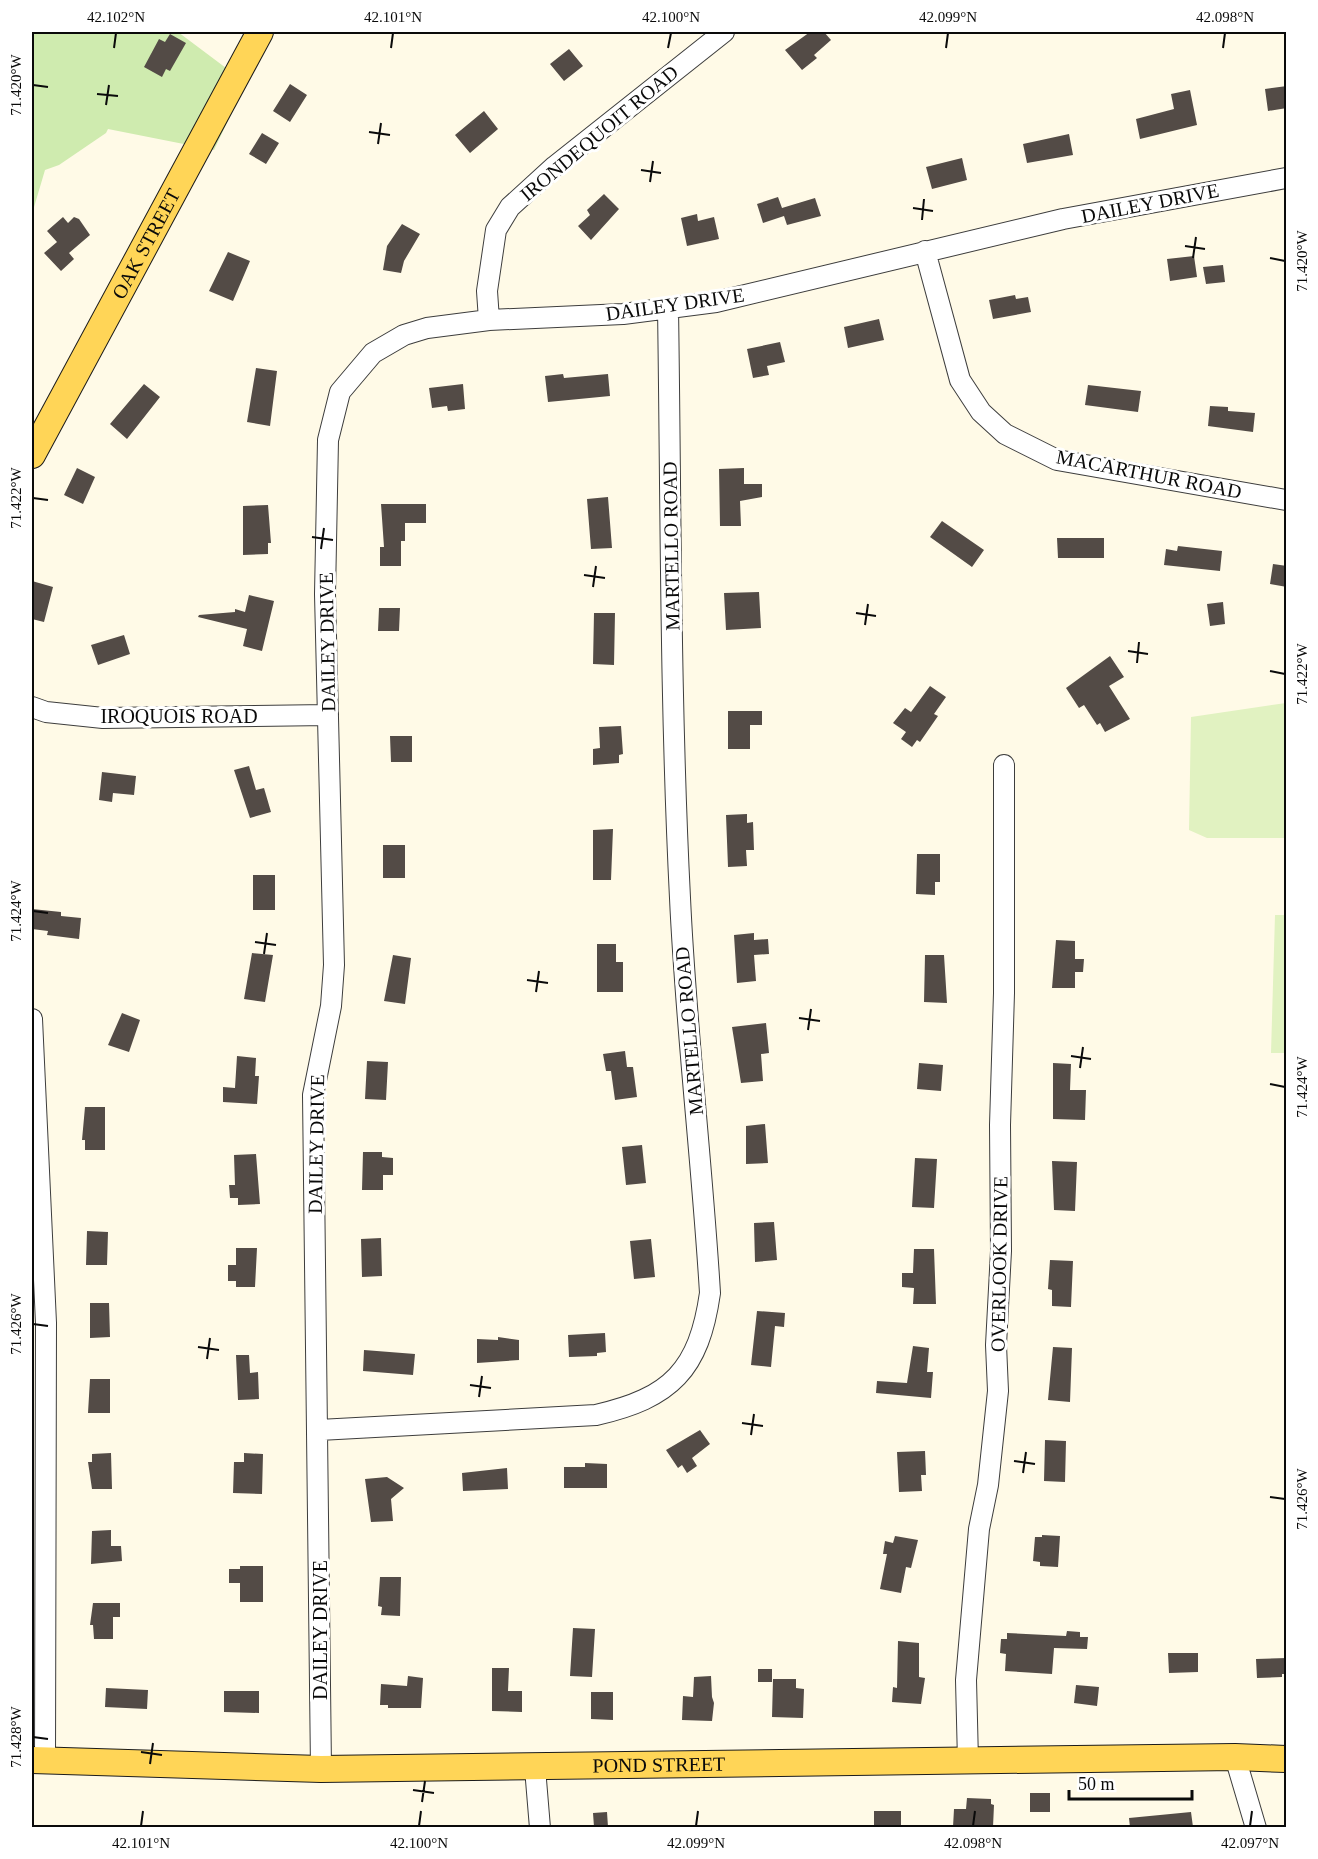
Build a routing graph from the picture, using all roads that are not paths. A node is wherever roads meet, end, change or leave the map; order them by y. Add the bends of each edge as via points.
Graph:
1 (260, 32) edge
2 (724, 32) edge
3 (1287, 178) edge
4 (926, 251) junction
5 (668, 308) junction
6 (489, 320) junction
7 (32, 455) edge
8 (1287, 500) edge
9 (32, 707) edge
10 (328, 715) junction
11 (1004, 765) dead end
12 (32, 1019) edge
13 (36, 1198) edge
14 (319, 1430) junction
15 (1235, 1757) junction
16 (1287, 1759) edge
17 (38, 1761) edge
18 (968, 1761) junction
19 (535, 1768) junction
20 (321, 1769) junction
21 (540, 1827) edge
22 (1256, 1827) edge

1 - 7 main road, OAK STREET
2 - 6 street, IRONDEQUOIT ROAD via 555,166 510,207 496,230 487,291
3 - 4 street, DAILEY DRIVE via 1063,219
4 - 5 street, DAILEY DRIVE via 716,302
4 - 8 street, MACARTHUR ROAD via 960,380 981,412 1005,434 1057,460
5 - 6 street, DAILEY DRIVE
5 - 14 street, MARTELLO ROAD via 674,738 685,996 709,1282 705,1327 689,1364 675,1379 645,1401 624,1409 596,1415
6 - 10 street, DAILEY DRIVE via 404,335 373,353 340,392 328,440
9 - 10 street, IROQUOIS ROAD via 103,718
10 - 14 street, DAILEY DRIVE via 334,965 331,1006 313,1095
11 - 18 street, OVERLOOK DRIVE via 998,1391 979,1529 967,1668
12 - 13 street
13 - 17 street via 46,1323
14 - 20 street, DAILEY DRIVE
15 - 16 main road, POND STREET
15 - 18 main road, POND STREET
15 - 22 street
17 - 20 main road, POND STREET
18 - 19 main road, POND STREET
19 - 20 main road, POND STREET
19 - 21 street

